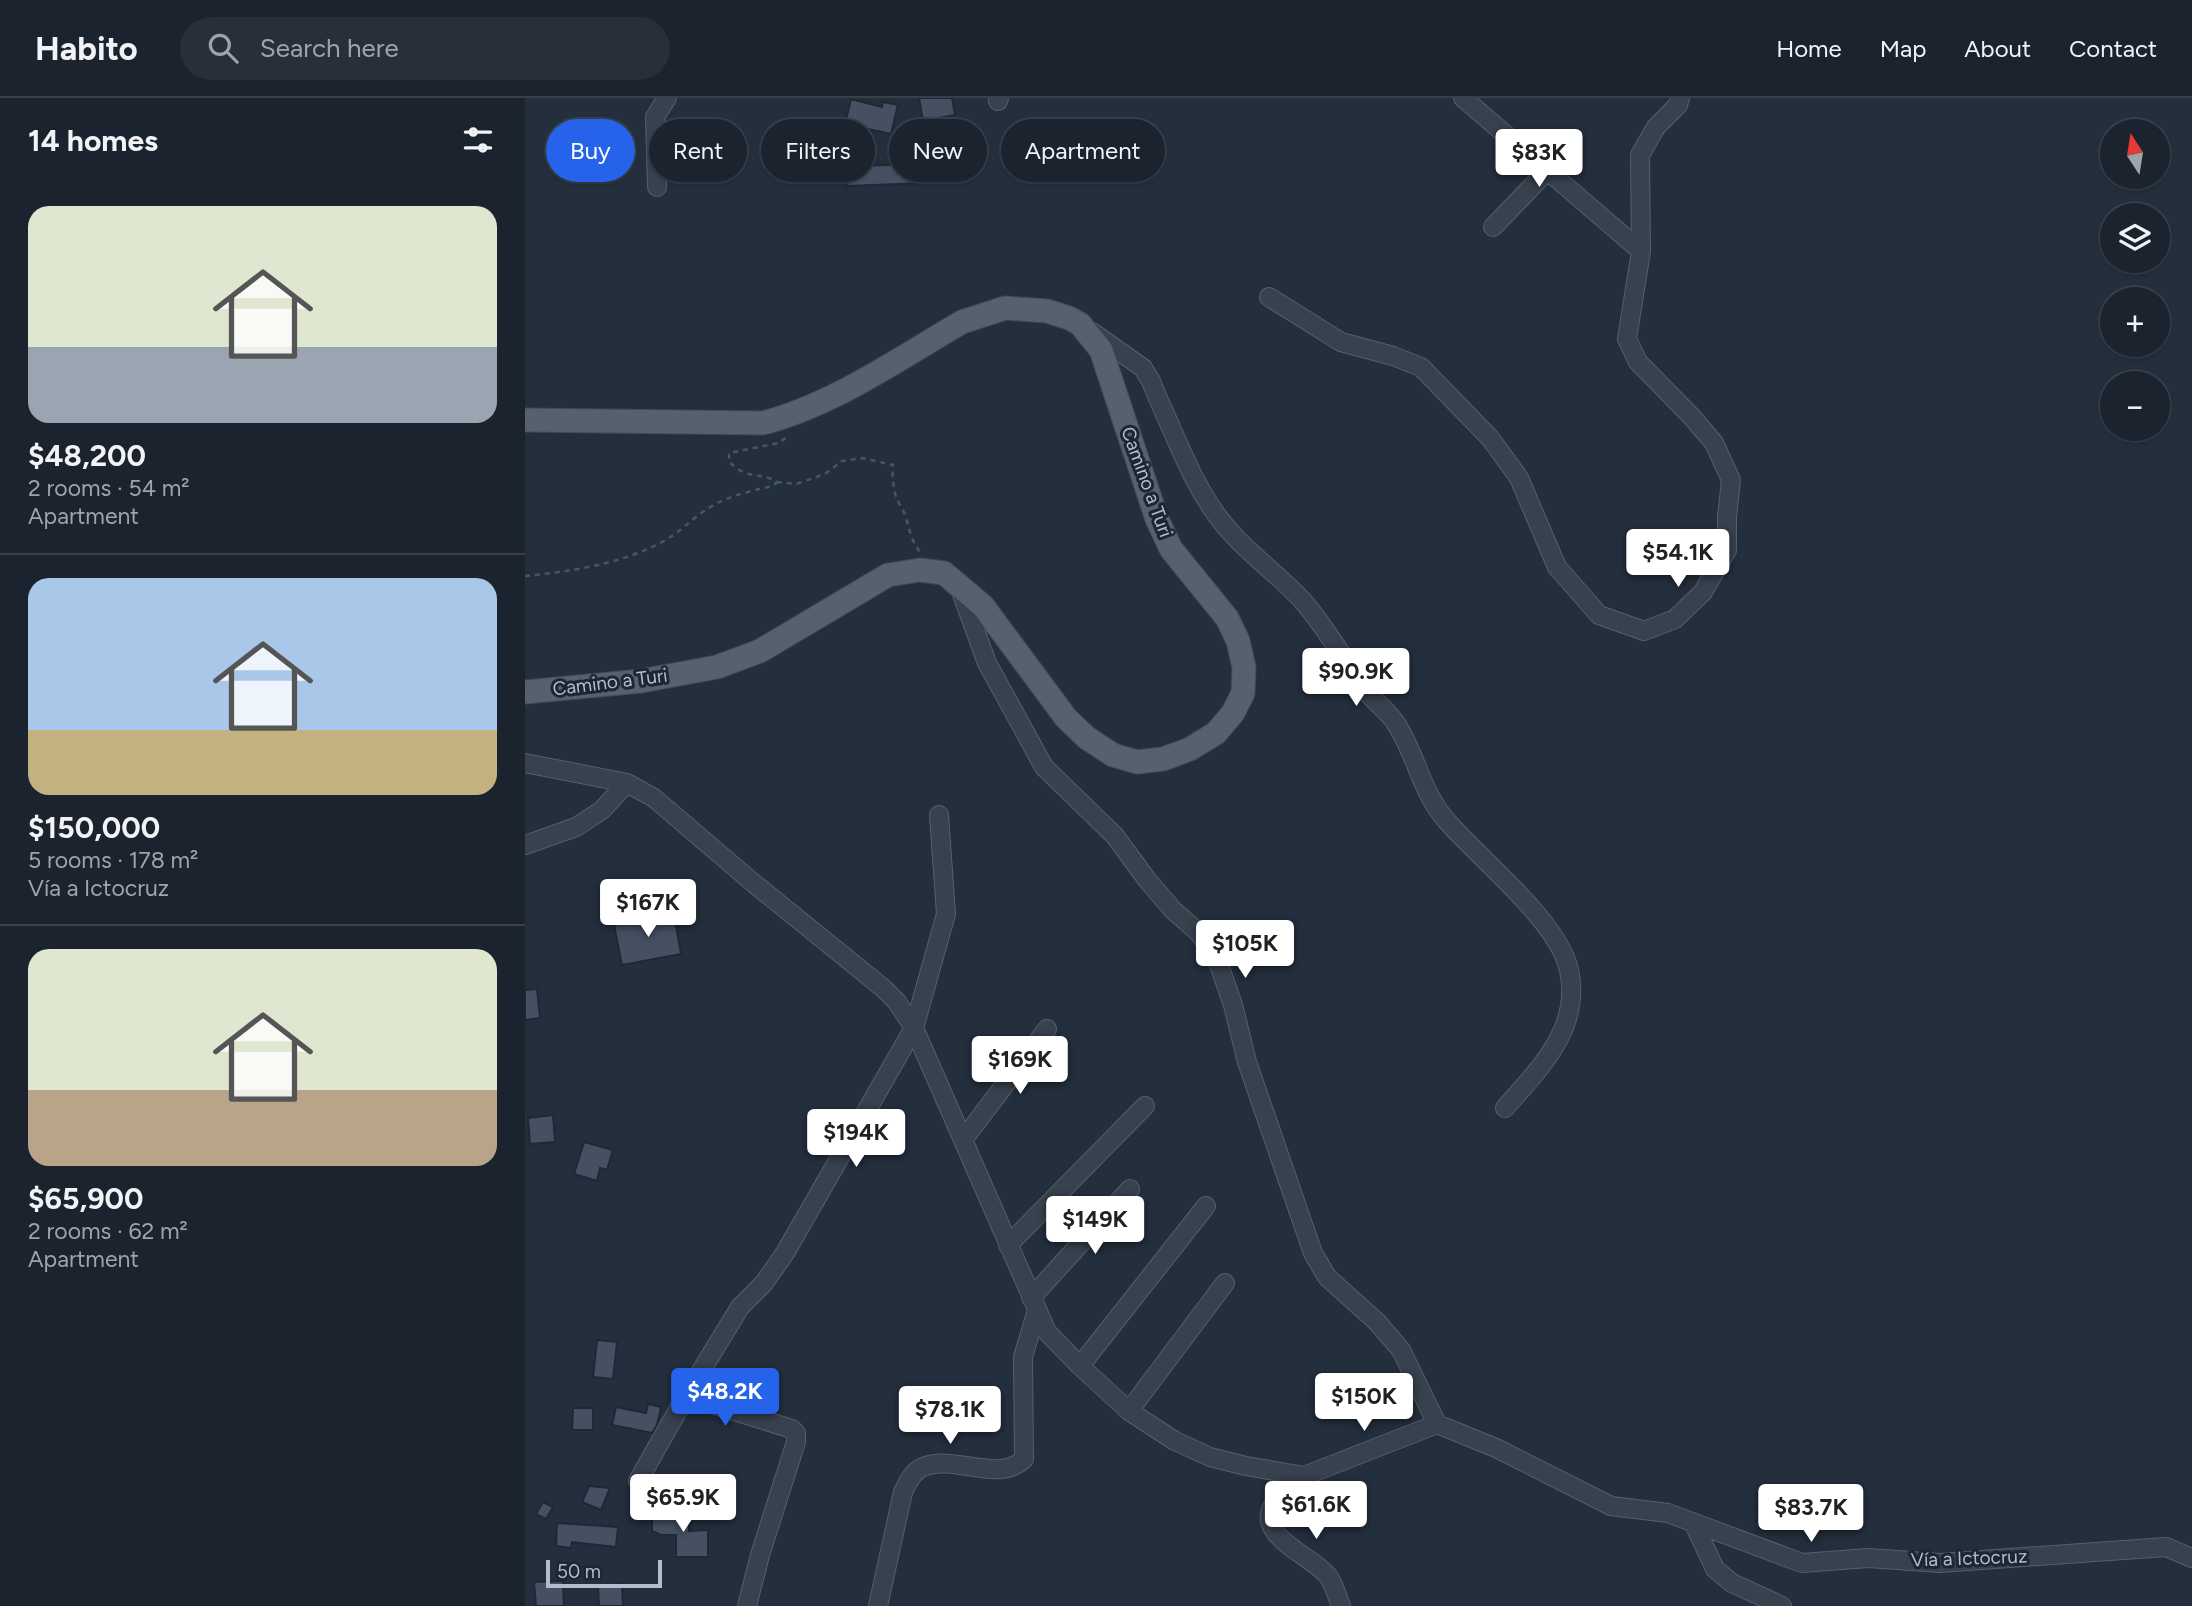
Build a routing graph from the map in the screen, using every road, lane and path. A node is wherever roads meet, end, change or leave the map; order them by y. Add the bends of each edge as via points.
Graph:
1 (667, 98) edge
2 (1463, 98) edge
3 (1680, 98) edge
4 (1547, 171) junction
5 (657, 187) dead end
6 (1493, 227) dead end
7 (1641, 251) junction
8 (1269, 298) dead end
9 (1080, 324) junction
10 (525, 420) edge
11 (789, 435) dead end
12 (777, 482) junction
13 (925, 556) dead end
14 (525, 576) edge
15 (958, 584) junction
16 (525, 692) edge
17 (525, 763) edge
18 (627, 783) junction
19 (939, 815) dead end
20 (525, 845) edge
21 (914, 1028) junction
22 (1047, 1029) dead end
23 (1145, 1106) dead end
24 (1505, 1108) dead end
25 (963, 1140) junction
26 (1131, 1189) dead end
27 (1206, 1206) dead end
28 (1009, 1245) junction
29 (1225, 1283) dead end
30 (1034, 1304) junction
31 (1080, 1366) junction
32 (686, 1396) junction
33 (1129, 1411) junction
34 (1437, 1424) junction
35 (1304, 1476) junction
36 (638, 1481) dead end
37 (1693, 1522) junction
38 (2192, 1558) edge
39 (747, 1606) edge
40 (878, 1606) edge
41 (1341, 1606) edge
42 (1782, 1606) edge

1 - 5 street via 655,117
2 - 4 street
3 - 7 street via 1640,155
4 - 6 street
4 - 7 street
7 - 8 street via 1627,339 1638,362 1714,443 1731,480 1727,550 1703,592 1675,619 1644,631 1599,615 1557,567 1519,478 1490,438 1421,367 1341,342
9 - 10 main road via 1047,311 1005,308 981,315 792,416 763,423
9 - 15 main road, Camino a Turi via 1101,350 1171,549 1227,618 1238,642 1244,667 1243,693 1216,733 1190,749 1136,762 1113,755 1066,718 983,606
9 - 24 street via 1143,368 1199,488 1217,515 1302,601 1365,690 1394,720 1444,819 1559,942 1571,990 1563,1031 1554,1051
11 - 12 path via 779,443 729,453 729,462 743,472
12 - 13 path via 796,484 825,474 842,461 862,458 893,465 895,496 918,551
12 - 14 path via 711,507 666,540 632,555
15 - 16 main road, Camino a Turi via 944,573 920,570 888,575 760,651 717,667 641,681
15 - 34 street via 987,663 1044,768 1115,836 1217,959 1313,1254 1327,1277 1401,1350
17 - 18 street
18 - 20 street via 602,810 576,827
18 - 21 street via 654,798 883,988
19 - 21 street via 946,914
21 - 25 street
21 - 32 street via 785,1253 740,1307
22 - 25 street
23 - 28 street
25 - 28 street
26 - 30 street
27 - 31 street
28 - 30 street
29 - 33 street
30 - 31 street via 1047,1332
30 - 40 street via 1023,1357 1024,1459 1006,1469 922,1467 909,1479
31 - 33 street
32 - 36 street
32 - 39 street via 796,1433
33 - 35 street via 1210,1457
34 - 35 street
34 - 37 street, Vía a Ictocruz via 1611,1506 1668,1513
35 - 41 street via 1277,1499 1270,1511 1271,1528 1330,1578
37 - 38 street, Vía a Ictocruz via 1802,1563 1868,1558 1940,1563 2166,1547
37 - 42 street via 1715,1569 1732,1583

